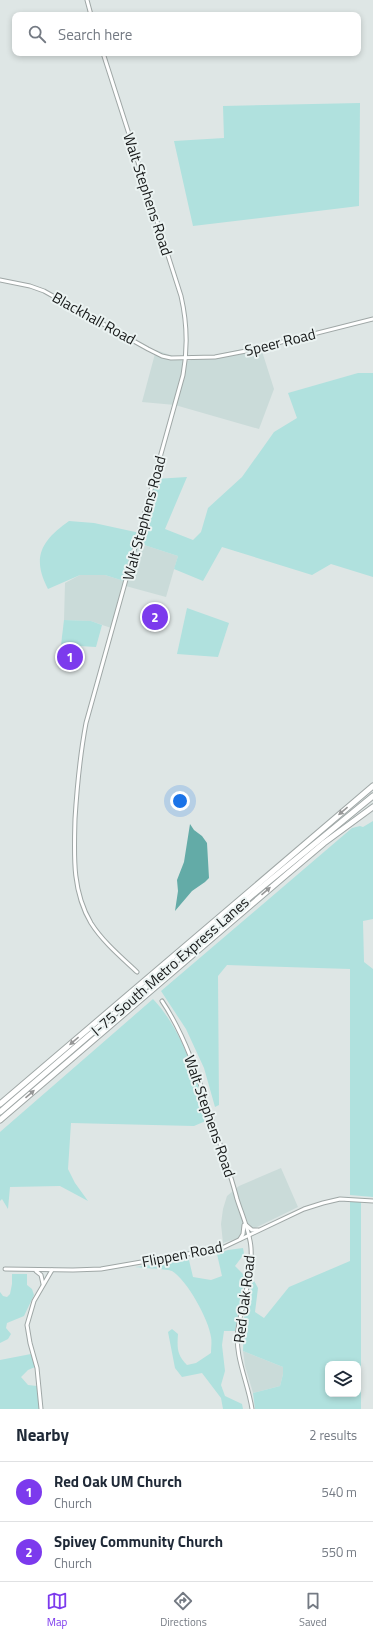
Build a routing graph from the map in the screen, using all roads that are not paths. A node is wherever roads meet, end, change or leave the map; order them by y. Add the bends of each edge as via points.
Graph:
1 (87, 0) edge
2 (90, 12) edge
3 (104, 56) edge
4 (0, 280) edge
5 (373, 319) edge
6 (186, 358) junction
7 (373, 786) edge
8 (373, 796) edge
9 (373, 800) edge
10 (373, 807) edge
11 (340, 823) junction
12 (137, 972) dead end
13 (162, 1001) dead end
14 (0, 1104) edge
15 (0, 1112) edge
16 (0, 1120) edge
17 (373, 1201) edge
18 (244, 1222) junction
19 (261, 1230) junction
20 (248, 1236) junction
21 (239, 1240) junction
22 (5, 1269) dead end
23 (32, 1270) junction
24 (52, 1270) junction
25 (43, 1286) junction
26 (41, 1409) edge
27 (252, 1409) edge

1 - 2 street
3 - 6 street, Walt Stephens Road via 181,296 185,313
4 - 6 street, Blackhall Road via 44,291 162,356
5 - 6 street, Speer Road via 230,354
6 - 12 street, Walt Stephens Road via 184,374 86,723 77,779 74,863 79,893 91,923 112,949
7 -> 14 highway
8 - 11 highway, I-75 South Metro Express Lanes
9 - 11 highway, I-75 South Metro Express Lanes
16 -> 10 highway via 291,870
11 - 15 highway, I-75 South Metro Express Lanes
13 - 18 street, Walt Stephens Road via 177,1026 194,1064 229,1167
17 - 19 street, Flippen Road via 340,1199 327,1202 304,1209
18 - 19 street via 251,1229
18 - 20 street, Walt Stephens Road
18 - 21 street via 243,1234
19 - 20 street, Flippen Road
20 - 21 street, Flippen Road
20 - 27 street, Red Oak Road via 251,1248 250,1264 238,1330 237,1353
21 - 24 street, Flippen Road via 222,1248 123,1266
22 - 23 street, Flippen Road
23 - 24 street, Flippen Road
23 - 25 street via 41,1275
24 - 25 street
25 - 26 street via 34,1301 27,1325 39,1378

